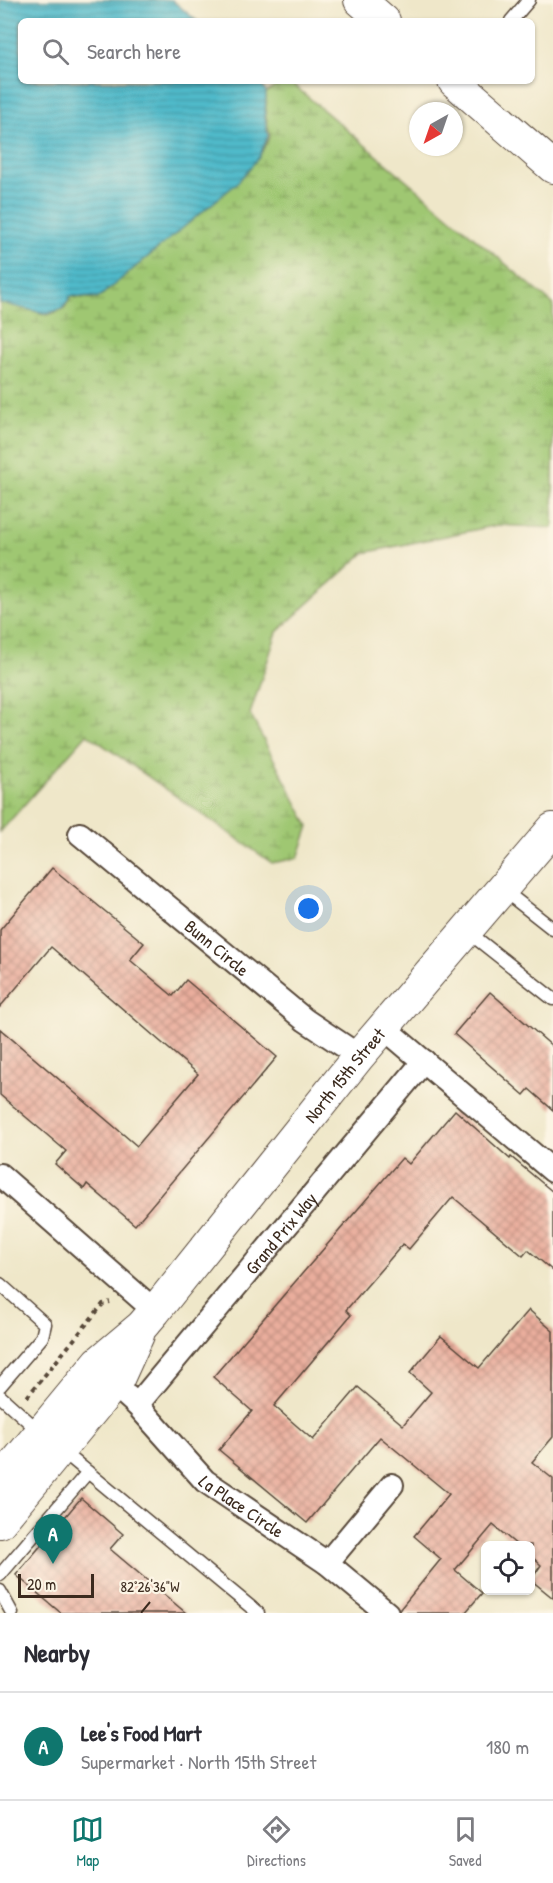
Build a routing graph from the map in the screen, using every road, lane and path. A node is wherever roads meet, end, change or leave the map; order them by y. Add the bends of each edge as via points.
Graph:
1 (360, 0) edge
2 (529, 0) edge
3 (381, 18) edge
4 (514, 18) edge
5 (459, 84) edge
6 (553, 166) edge
7 (553, 829) edge
8 (80, 834) dead end
9 (502, 889) junction
10 (550, 922) edge
11 (466, 930) junction
12 (553, 999) edge
13 (383, 1027) junction
14 (358, 1056) junction
15 (424, 1061) junction
16 (553, 1172) edge
17 (0, 1175) edge
18 (0, 1284) edge
19 (119, 1299) dead end
20 (149, 1318) junction
21 (113, 1385) junction
22 (0, 1386) edge
23 (0, 1396) edge
24 (137, 1405) junction
25 (16, 1410) junction
26 (50, 1440) junction
27 (88, 1472) junction
28 (0, 1482) edge
29 (393, 1485) dead end
30 (0, 1522) edge
31 (327, 1563) junction
32 (0, 1575) edge
33 (0, 1591) edge
34 (12, 1613) edge
35 (258, 1613) edge
36 (387, 1613) edge

1 - 3 street
2 - 4 lane
5 - 6 street
7 - 9 street, North 15th Street
8 - 14 street, Bunn Circle via 304,1020
9 - 10 lane
9 - 11 street, North 15th Street
11 - 12 lane
11 - 13 street, North 15th Street
13 - 14 street, North 15th Street
13 - 15 street
14 - 20 street, North 15th Street
15 - 16 street
15 - 24 street, Grand Prix Way
17 - 20 street
18 - 22 lane via 45,1324 42,1337
19 - 25 path via 103,1304
20 - 21 street, North 15th Street
20 - 26 street, North 15th Street via 99,1362
21 - 24 street, La Place Circle
21 - 26 street, North 15th Street
23 - 25 lane
24 - 31 street, La Place Circle via 205,1481
25 - 26 lane
26 - 27 lane
26 - 28 street, North 15th Street
26 - 30 street, North 15th Street
27 - 32 lane
27 - 35 lane
29 - 31 street
31 - 36 street, La Place Circle
33 - 34 lane

